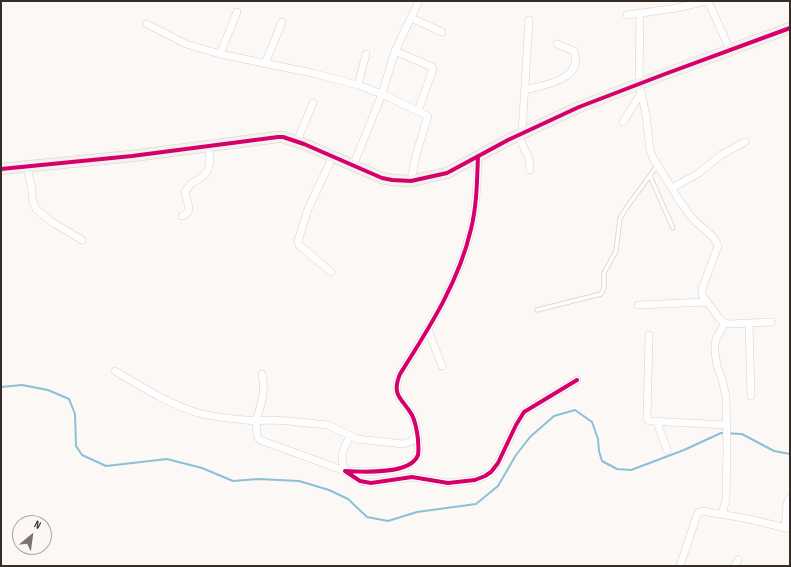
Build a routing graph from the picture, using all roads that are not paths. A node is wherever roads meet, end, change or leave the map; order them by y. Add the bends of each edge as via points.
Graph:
1 (419, 1) edge
2 (707, 1) edge
3 (237, 12) dead end
4 (640, 14) junction
5 (627, 16) dead end
6 (411, 18) junction
7 (529, 20) dead end
8 (282, 22) dead end
9 (147, 24) dead end
10 (790, 28) edge
11 (442, 32) dead end
12 (556, 44) dead end
13 (730, 50) junction
14 (395, 51) junction
15 (220, 54) junction
16 (366, 54) dead end
17 (265, 64) junction
18 (358, 85) junction
19 (640, 88) junction
20 (525, 90) junction
21 (382, 94) junction
22 (313, 103) dead end
23 (418, 111) junction
24 (623, 122) dead end
25 (520, 134) junction
26 (297, 141) junction
27 (746, 142) dead end
28 (208, 145) junction
29 (332, 156) junction
30 (478, 156) junction
31 (658, 165) junction
32 (27, 166) junction
33 (353, 166) junction
34 (1, 169) edge
35 (530, 170) dead end
36 (650, 176) junction
37 (411, 181) junction
38 (672, 188) junction
39 (182, 216) dead end
40 (673, 228) dead end
41 (82, 240) dead end
42 (331, 272) dead end
43 (706, 302) junction
44 (638, 305) dead end
45 (537, 310) dead end
46 (771, 322) dead end
47 (725, 323) junction
48 (749, 324) junction
49 (428, 330) junction
50 (649, 335) dead end
51 (442, 366) dead end
52 (115, 371) dead end
53 (262, 374) dead end
54 (577, 380) dead end
55 (751, 396) dead end
56 (256, 421) junction
57 (657, 422) junction
58 (727, 427) junction
59 (417, 434) junction
60 (350, 436) junction
61 (667, 450) dead end
62 (345, 471) junction
63 (790, 497) edge
64 (722, 514) junction
65 (788, 529) edge
66 (680, 566) edge

1 - 6 street
2 - 4 street
2 - 13 street
3 - 15 street
4 - 5 street
4 - 19 street
6 - 11 street
6 - 14 street
7 - 20 street
8 - 17 street
9 - 15 street via 186,44
10 - 13 street
12 - 20 street via 574,51 574,69 562,79
13 - 19 street
14 - 21 street
14 - 23 street via 433,69
15 - 17 street
16 - 18 street
17 - 18 street
18 - 21 street
19 - 24 street
19 - 25 street via 579,107
19 - 31 street via 650,150
20 - 25 street
21 - 23 street
21 - 33 street
22 - 26 street
23 - 37 street via 429,118 416,155
25 - 30 street
25 - 35 street via 529,158
26 - 28 street via 278,137
26 - 29 street
27 - 38 street via 721,155 699,173
28 - 32 street
28 - 39 street via 209,166 203,177 192,182 186,192 190,208 189,212
29 - 33 street
29 - 42 street via 308,209 298,241 299,245
30 - 37 street via 447,173
30 - 49 street via 472,229 455,277
31 - 36 lane
31 - 38 street
32 - 34 street
32 - 41 street via 36,209
33 - 37 street via 382,178
36 - 40 lane
36 - 45 lane via 620,218 616,251 604,273 604,288 601,294
38 - 43 street via 692,217 717,242 718,246 702,290
43 - 44 street
43 - 47 street
46 - 48 street
47 - 48 street
47 - 58 street via 717,337 715,352 726,397
48 - 55 street
49 - 51 street
49 - 59 street via 396,383 398,395 413,416
50 - 57 street via 648,419
52 - 56 street via 162,398 196,412
53 - 56 street via 263,396
54 - 62 street via 524,412 498,463 491,472 475,480 448,483 412,477 371,482 360,481
56 - 60 street via 288,421 328,426
56 - 62 street via 257,436 260,440
57 - 58 street
57 - 61 street
58 - 64 street via 726,499
59 - 60 street via 412,441 403,444 365,441
59 - 62 street via 418,454 411,463 383,471
60 - 62 street via 343,451
63 - 65 street via 787,503
64 - 65 street via 749,518
64 - 66 street via 699,512

